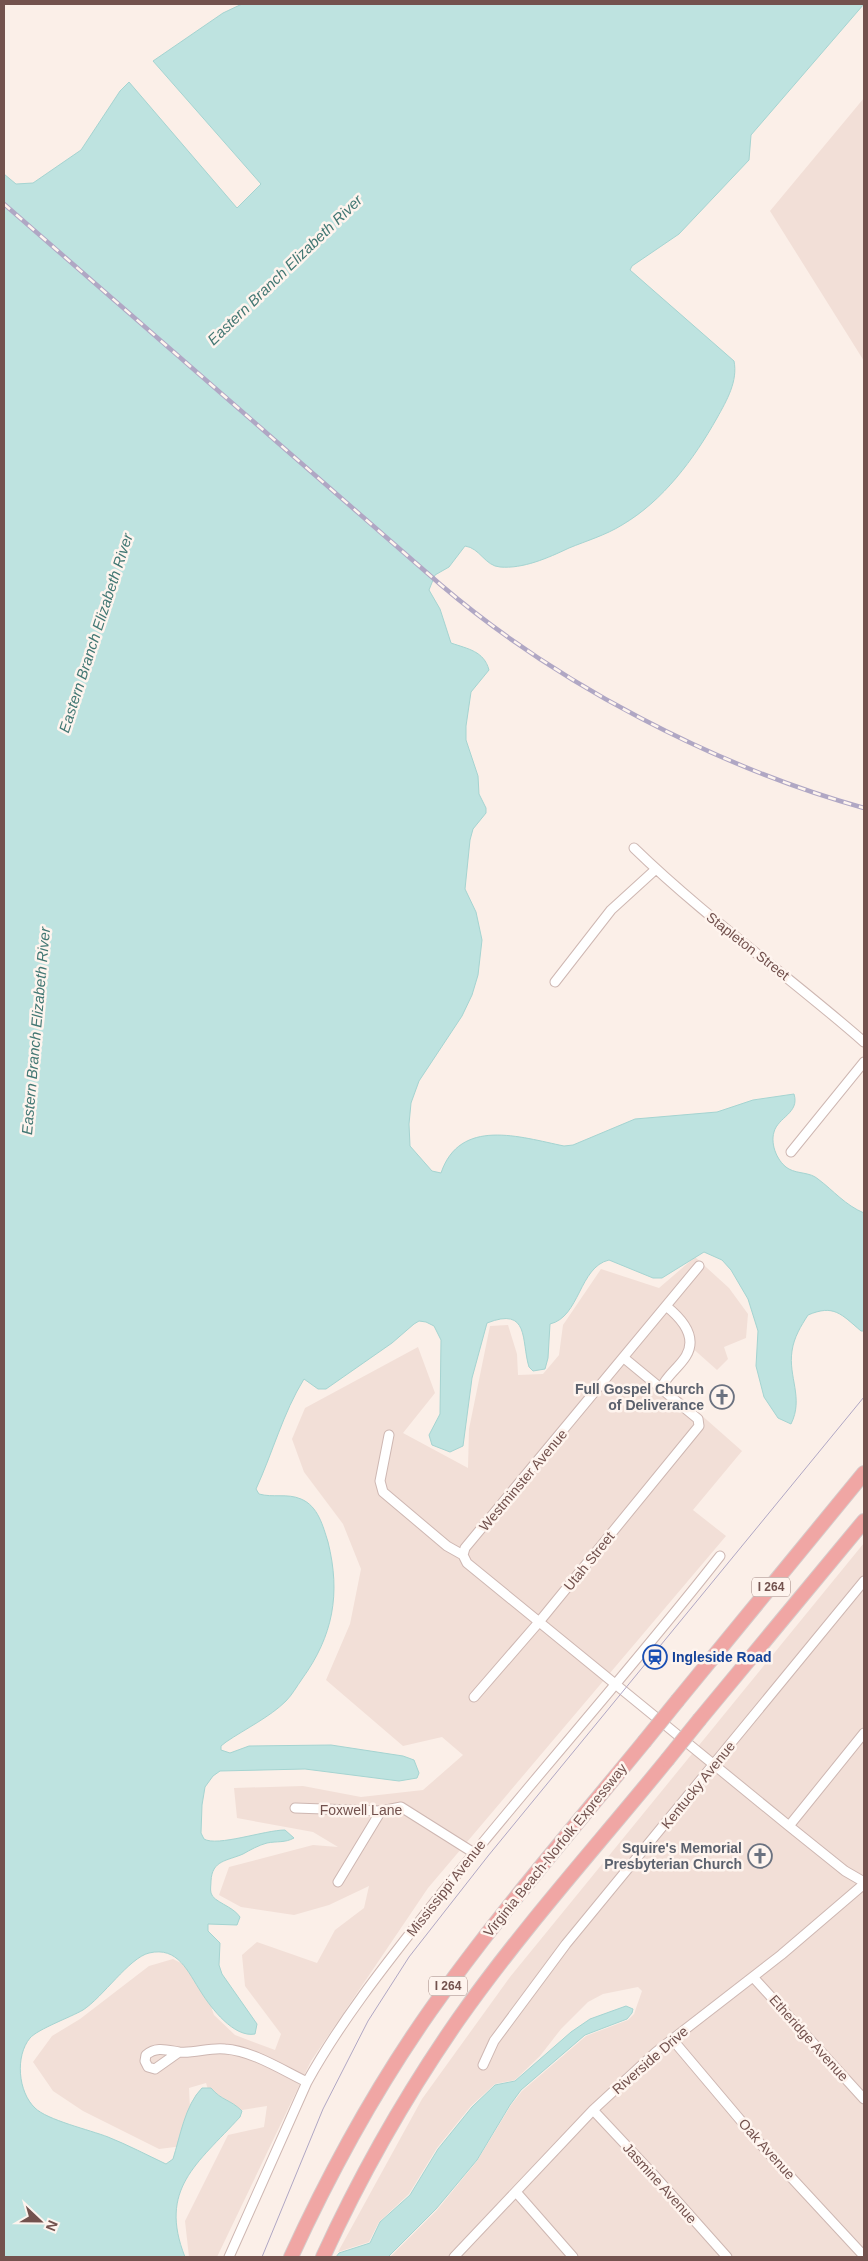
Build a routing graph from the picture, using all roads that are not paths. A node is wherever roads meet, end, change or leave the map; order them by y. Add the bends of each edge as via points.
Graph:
1 (634, 848) dead end
2 (656, 869) junction
3 (555, 982) dead end
4 (864, 1042) edge
5 (864, 1062) edge
6 (791, 1152) dead end
7 (699, 1266) dead end
8 (666, 1306) junction
9 (624, 1358) junction
10 (665, 1392) junction
11 (389, 1435) dead end
12 (864, 1473) edge
13 (864, 1521) edge
14 (463, 1555) junction
15 (720, 1556) dead end
16 (864, 1581) edge
17 (539, 1622) junction
18 (616, 1684) junction
19 (474, 1697) dead end
20 (864, 1733) edge
21 (714, 1765) junction
22 (295, 1808) dead end
23 (381, 1811) junction
24 (789, 1826) junction
25 (474, 1853) junction
26 (338, 1882) dead end
27 (864, 1883) edge
28 (754, 1977) junction
29 (672, 2040) junction
30 (180, 2052) dead end
31 (483, 2065) dead end
32 (307, 2082) junction
33 (864, 2099) edge
34 (593, 2110) junction
35 (516, 2192) junction
36 (864, 2256) edge
37 (228, 2257) edge
38 (291, 2257) edge
39 (323, 2257) edge
40 (454, 2257) edge
41 (573, 2257) edge
42 (726, 2257) edge

1 - 2 street, Stapleton Street
2 - 3 street via 611,910
2 - 4 street, Stapleton Street
5 - 6 street
7 - 8 street, Westminster Avenue
8 - 9 street, Westminster Avenue
8 - 10 street via 685,1326 690,1342 686,1356 664,1383
9 - 10 street
9 - 14 street, Westminster Avenue via 465,1548
10 - 17 street, Utah Street via 700,1422
11 - 14 street via 380,1482 383,1492 447,1546
12 - 38 highway, Virginia Beach-Norfolk Expressway / I 264, bridge via 490,1930 430,2011 373,2099 338,2161
13 - 39 highway, Virginia Beach-Norfolk Expressway / I 264, bridge via 516,1944 459,2019 393,2121
14 - 17 street via 467,1563
15 - 18 street, Mississippi Avenue
16 - 21 street, Kentucky Avenue
17 - 18 street
17 - 19 street, Utah Street
18 - 21 street
18 - 25 street, Mississippi Avenue
20 - 24 street
21 - 24 street
21 - 31 street, Kentucky Avenue via 566,1944 494,2041
22 - 23 street, Foxwell Lane
23 - 25 street, Foxwell Lane via 398,1807 407,1809
23 - 26 street
24 - 27 street
25 - 32 street, Mississippi Avenue via 368,1988
27 - 28 street, Riverside Drive
28 - 29 street, Riverside Drive
28 - 33 street, Etheridge Avenue
29 - 34 street, Riverside Drive
29 - 36 street, Oak Avenue via 764,2148
30 - 32 street via 228,2049
32 - 37 street, Mississippi Avenue
34 - 35 street, Riverside Drive
34 - 42 street, Jasmine Avenue
35 - 40 street, Riverside Drive
35 - 41 street

